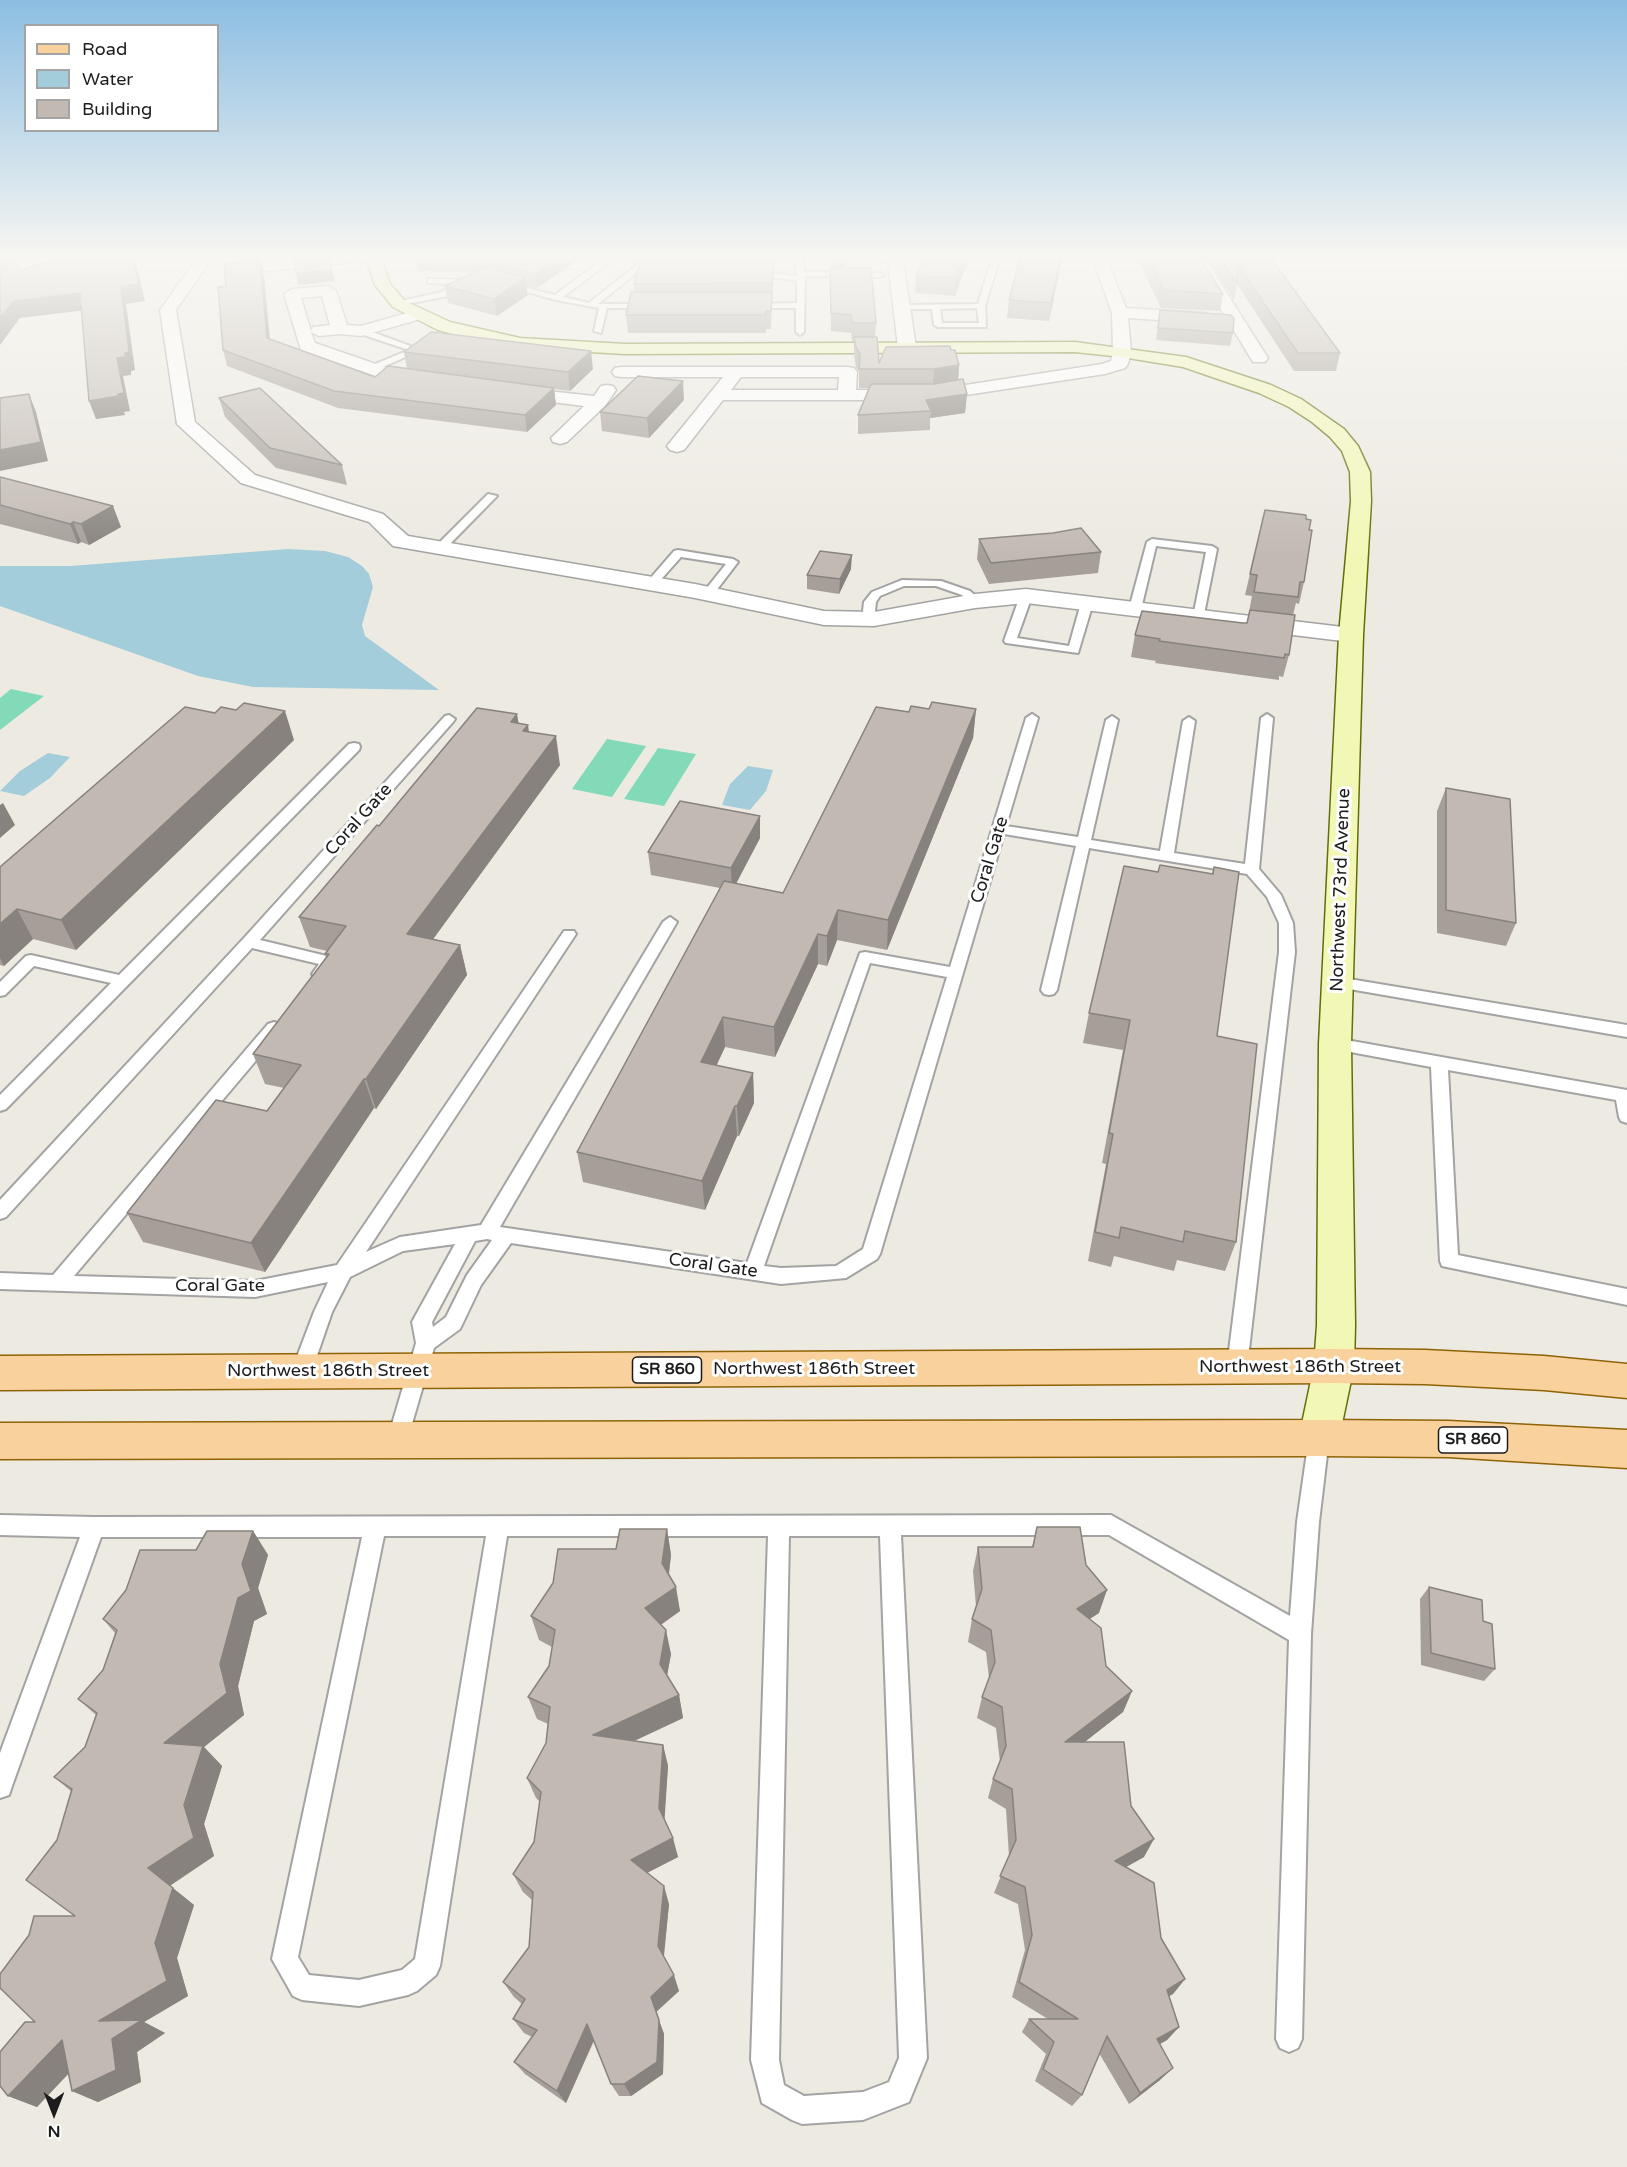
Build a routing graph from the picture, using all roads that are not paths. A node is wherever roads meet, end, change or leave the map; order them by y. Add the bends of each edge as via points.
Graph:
1 (175, 355) edge
2 (332, 355) edge
3 (405, 355) edge
4 (624, 355) edge
5 (1121, 355) edge
6 (1142, 355) edge
7 (1256, 355) edge
8 (1258, 358) dead end
9 (371, 369) junction
10 (621, 372) junction
11 (736, 372) junction
12 (441, 383) edge
13 (497, 390) edge
14 (719, 395) junction
15 (847, 395) junction
16 (599, 402) junction
17 (560, 438) dead end
18 (677, 446) dead end
19 (492, 496) dead end
20 (440, 548) junction
21 (652, 583) junction
22 (708, 594) junction
23 (1026, 596) junction
24 (975, 601) junction
25 (1088, 603) junction
26 (1135, 609) junction
27 (1199, 616) junction
28 (874, 619) junction
29 (1351, 635) junction
30 (1032, 718) dead end
31 (1267, 718) dead end
32 (449, 719) dead end
33 (1112, 720) dead end
34 (1190, 721) dead end
35 (354, 747) dead end
36 (999, 829) junction
37 (1084, 842) junction
38 (1166, 856) junction
39 (1252, 870) junction
40 (670, 922) dead end
41 (569, 934) dead end
42 (249, 942) junction
43 (956, 973) junction
44 (123, 981) junction
45 (1337, 982) junction
46 (307, 989) edge
47 (1049, 990) dead end
48 (0, 991) edge
49 (285, 1016) edge
50 (1627, 1031) edge
51 (1335, 1044) junction
52 (1440, 1063) junction
53 (1625, 1096) edge
54 (0, 1105) edge
55 (1627, 1117) edge
56 (0, 1212) edge
57 (478, 1234) junction
58 (506, 1235) junction
59 (343, 1272) junction
60 (753, 1272) junction
61 (0, 1281) edge
62 (57, 1283) junction
63 (1627, 1297) edge
64 (422, 1357) junction
65 (1334, 1366) junction
66 (1237, 1367) junction
67 (302, 1370) junction
68 (0, 1373) edge
69 (1627, 1381) edge
70 (1319, 1438) junction
71 (398, 1441) junction
72 (0, 1442) edge
73 (1627, 1449) edge
74 (0, 1525) edge
75 (375, 1526) junction
76 (498, 1526) junction
77 (94, 1527) junction
78 (779, 1527) junction
79 (890, 1527) junction
80 (1300, 1634) junction
81 (0, 1786) edge
82 (1289, 2038) dead end

1 - 20 street via 186,424 248,479 376,518 401,541
2 - 9 street
3 - 9 lane
4 - 10 street
5 - 15 street via 1119,364 1105,369 933,395
6 - 29 street, Northwest 73rd Avenue via 1186,362 1265,389 1295,403 1337,433 1351,450 1360,472 1361,501
7 - 8 street
9 - 12 street
10 - 11 street
10 - 16 street
11 - 14 street
11 - 15 street via 848,372
13 - 16 street
14 - 15 street
14 - 18 street
16 - 17 street
19 - 20 lane
20 - 21 street
21 - 22 street
21 - 22 lane via 678,553 733,562
22 - 28 street via 824,618
23 - 24 street
23 - 25 street
23 - 25 lane via 1010,641 1074,650
24 - 28 street
24 - 28 lane via 960,590 937,582 902,583 876,594 869,611
25 - 26 street
26 - 27 street
26 - 27 lane via 1152,542 1212,549
27 - 29 street
29 - 45 street, Northwest 73rd Avenue
30 - 36 lane, Coral Gate
31 - 39 lane
32 - 42 lane, Coral Gate
33 - 37 lane
34 - 38 lane
35 - 44 lane
36 - 37 lane
36 - 43 lane, Coral Gate
37 - 38 lane
37 - 47 lane
38 - 39 lane
39 - 66 lane via 1274,895 1286,923 1287,952
40 - 57 lane
41 - 59 lane
42 - 46 lane via 330,962
42 - 56 lane, Coral Gate
43 - 60 lane, Coral Gate via 872,1254 839,1273 780,1276
43 - 60 lane via 865,957
44 - 48 lane via 31,960
44 - 54 lane
45 - 50 lane
45 - 51 street, Northwest 73rd Avenue
49 - 62 lane
51 - 52 lane
51 - 65 street, Northwest 73rd Avenue
52 - 53 lane
52 - 63 lane via 1449,1261
53 - 55 lane
57 - 58 lane, Coral Gate
57 - 59 lane, Coral Gate via 400,1244
57 - 64 lane via 422,1323
58 - 60 lane, Coral Gate
58 - 64 lane via 474,1280 453,1323
59 - 62 lane, Coral Gate via 255,1289
59 - 67 lane via 323,1312
61 - 62 lane, Coral Gate
64 - 66 main road, Northwest 186th Street / SR 860
64 - 67 main road, Northwest 186th Street / SR 860
64 - 71 lane
65 - 66 main road, Northwest 186th Street / SR 860
65 - 69 main road, Northwest 186th Street / SR 860 via 1449,1368
65 - 70 street, Northwest 73rd Avenue
67 - 68 main road, Northwest 186th Street / SR 860
70 - 71 main road, SR 860
70 - 73 main road, SR 860 via 1551,1443
70 - 80 lane
71 - 72 main road, SR 860
74 - 77 lane
75 - 76 lane
75 - 76 lane via 285,1959 302,1987 359,1993 408,1982 427,1966
75 - 77 lane
76 - 78 lane
77 - 81 lane
78 - 79 lane
78 - 79 lane via 765,2060 772,2093 802,2110 862,2106 899,2092 913,2058
79 - 80 lane via 1111,1525
80 - 82 lane

